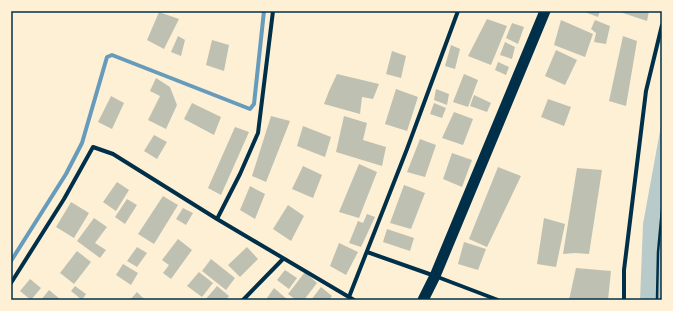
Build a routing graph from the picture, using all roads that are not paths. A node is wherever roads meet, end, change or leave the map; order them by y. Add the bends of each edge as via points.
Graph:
1 (272, 11) edge
2 (458, 11) edge
3 (545, 11) edge
4 (662, 25) edge
5 (217, 219) junction
6 (367, 252) junction
7 (283, 259) junction
8 (435, 276) junction
9 (11, 283) edge
10 (349, 297) junction
11 (243, 300) edge
12 (354, 300) edge
13 (423, 300) edge
14 (498, 300) edge
15 (624, 300) edge

1 - 5 street via 258,133
2 - 6 street
3 - 8 highway
4 - 15 street via 646,91 624,270
5 - 7 street
5 - 9 street via 113,154 93,147 64,199
6 - 8 street
6 - 10 street
7 - 10 street
7 - 11 street
8 - 13 highway
8 - 14 street
10 - 12 street

